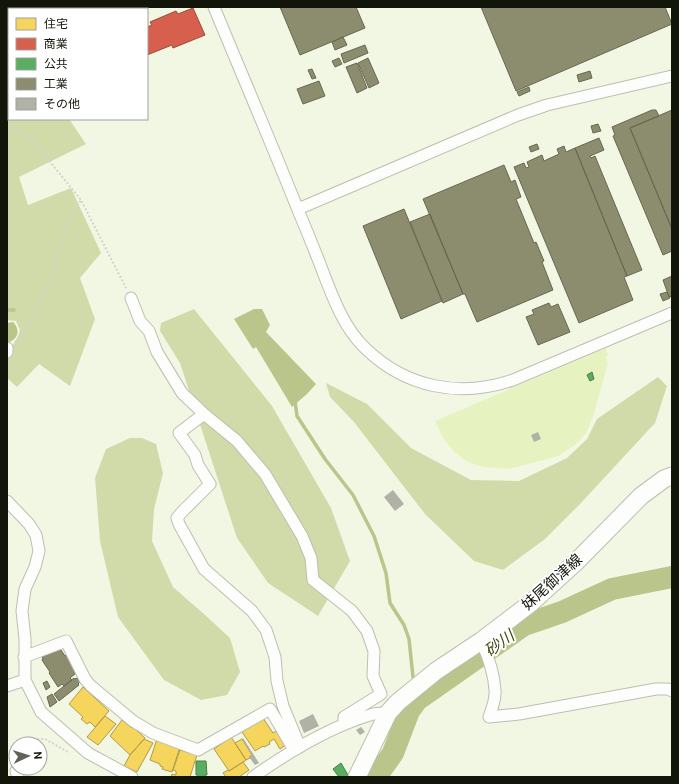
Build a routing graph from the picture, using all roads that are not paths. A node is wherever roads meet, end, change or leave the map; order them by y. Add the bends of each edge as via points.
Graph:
1 (214, 7) edge
2 (672, 76) edge
3 (298, 209) junction
4 (131, 298) road end
5 (672, 313) edge
6 (204, 414) junction
7 (672, 476) edge
8 (7, 501) edge
9 (484, 649) junction
10 (24, 657) junction
11 (25, 680) junction
12 (7, 686) edge
13 (672, 691) edge
14 (388, 713) junction
15 (344, 724) junction
16 (297, 749) junction
17 (132, 777) edge
18 (253, 777) edge
19 (357, 777) edge

1 - 3 street
2 - 3 street via 547,105 518,115
3 - 5 street via 335,301 353,334 363,347 383,364 408,378 434,386 465,389 496,386
4 - 6 street via 140,321 149,331 168,371 182,392
6 - 15 street via 237,441 265,474 302,536 310,558 313,580 352,611 367,631 374,651 373,676 381,694 344,717
6 - 16 street via 179,433 195,455 210,484 177,518 204,569 252,611 266,630 275,657 283,706
7 - 9 main road, 妹尾御津線 via 642,496
8 - 10 street via 36,535 39,552 25,589 22,611
9 - 13 street via 495,690 489,717 656,690
9 - 14 main road, 妹尾御津線 via 436,672
10 - 11 street
10 - 16 street via 66,641 85,679 133,721 153,733 198,750 270,709
11 - 12 street
11 - 17 street via 41,712 88,753
14 - 15 street via 371,714
14 - 19 main road, 妹尾御津線
15 - 16 street
16 - 18 street

